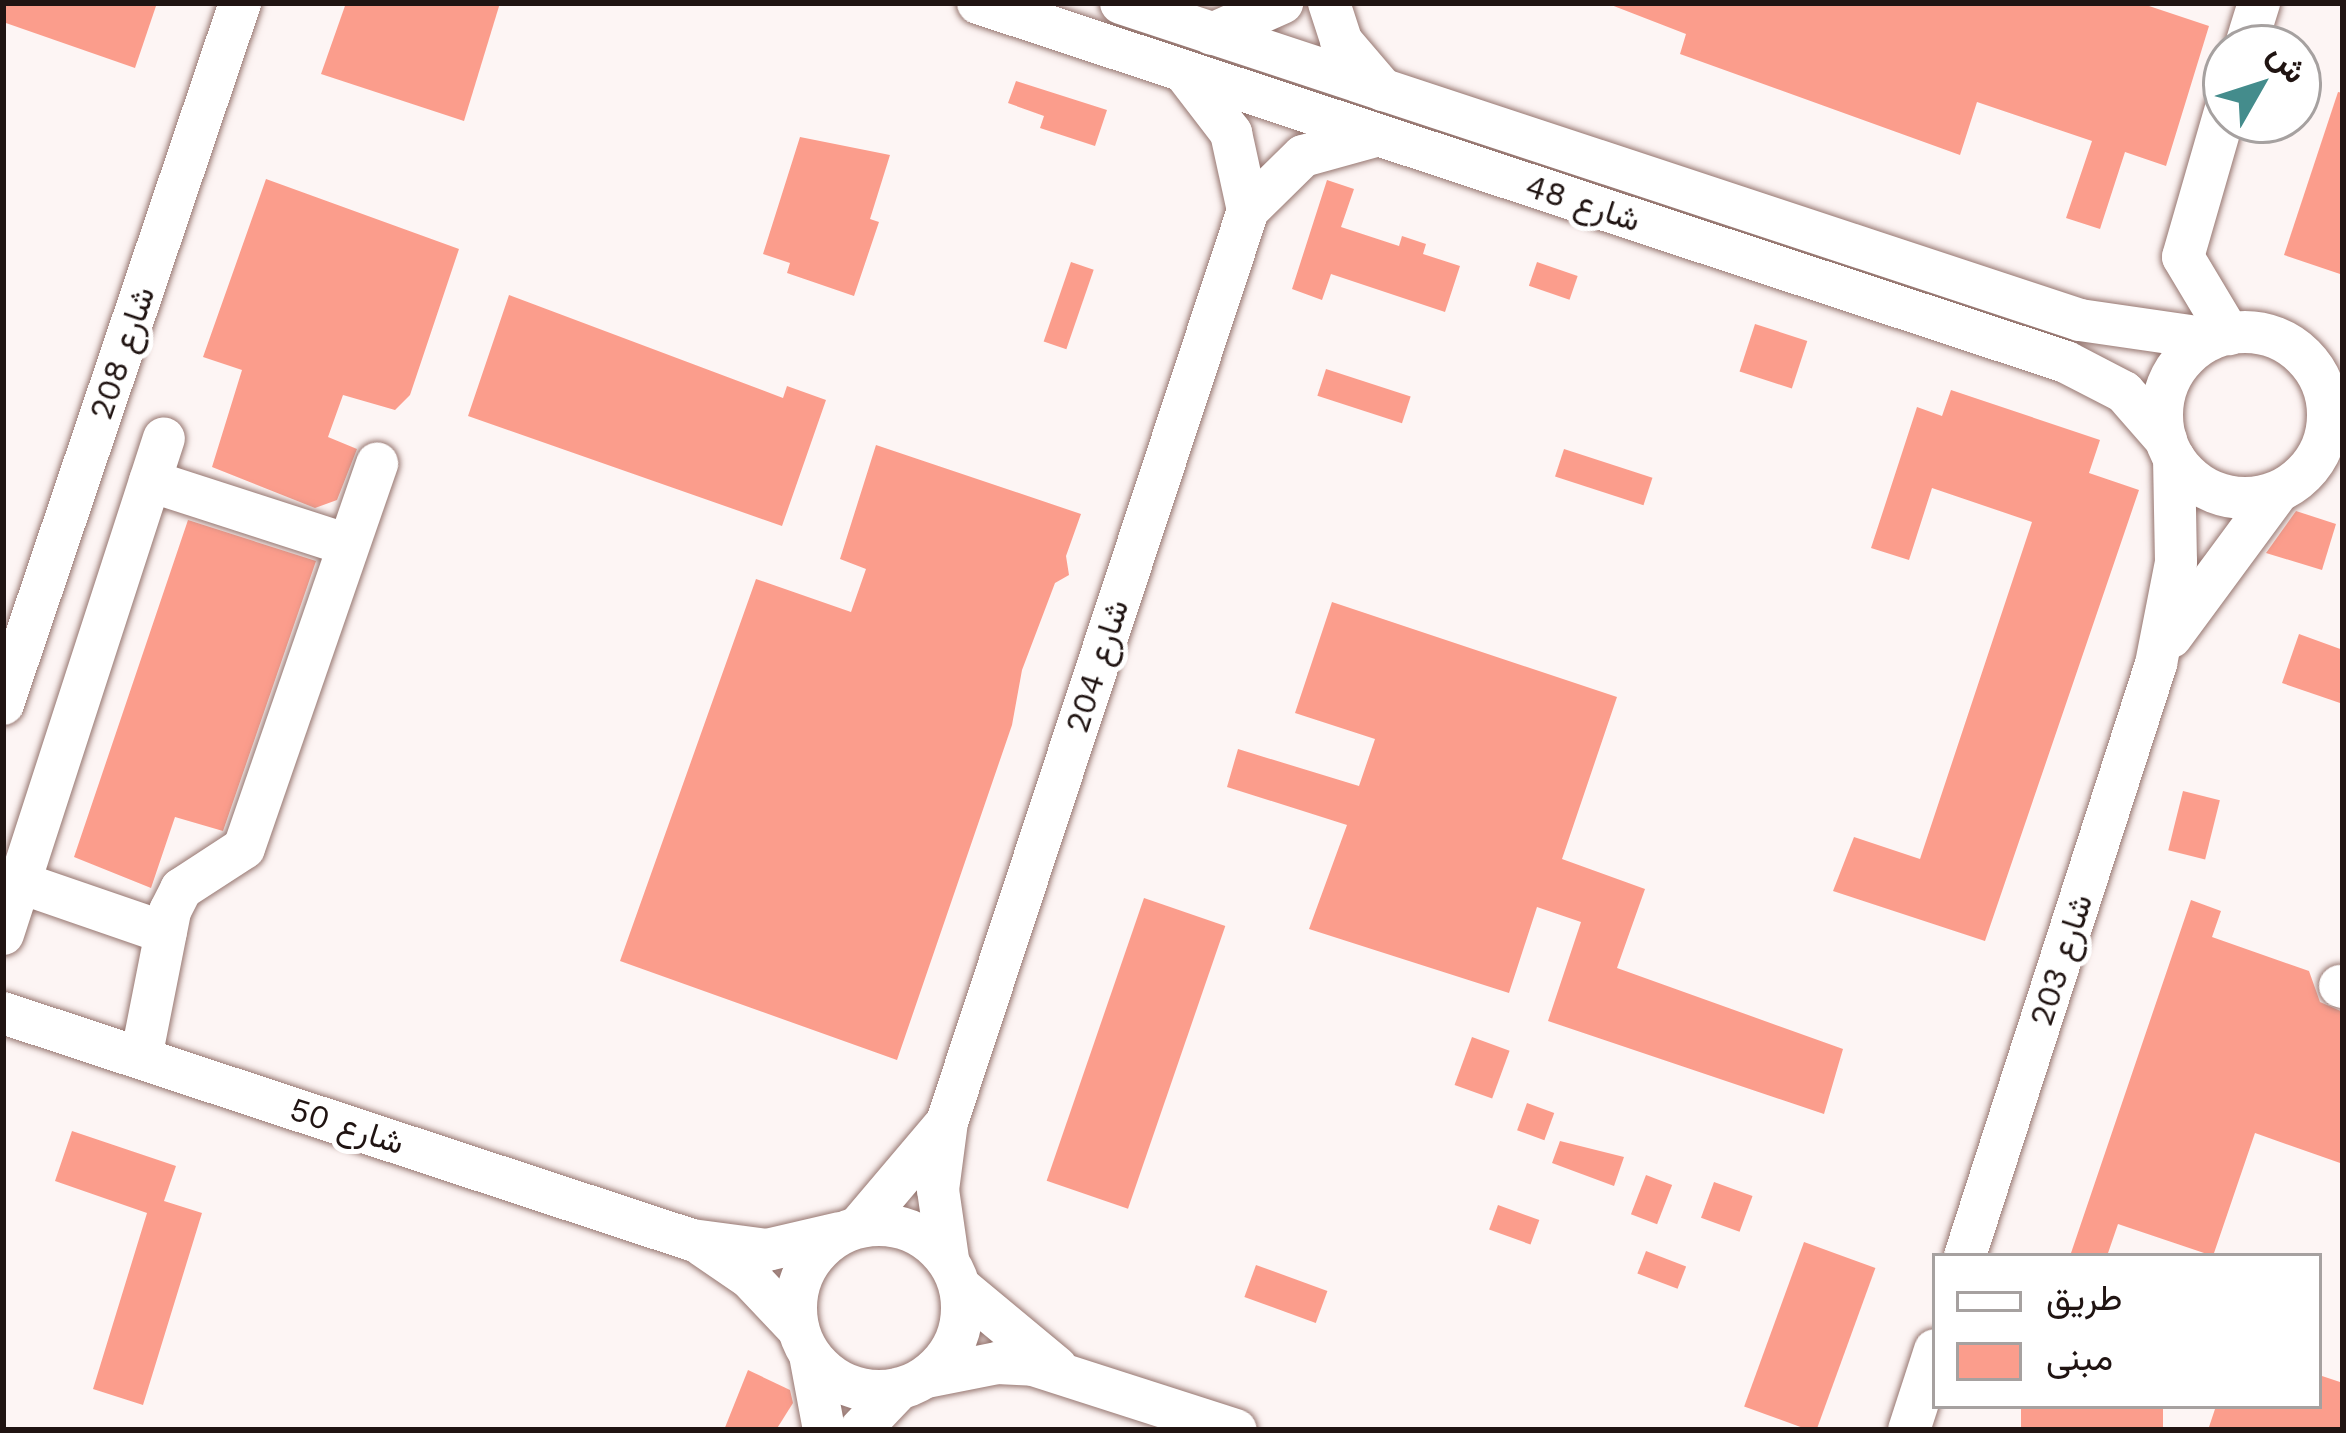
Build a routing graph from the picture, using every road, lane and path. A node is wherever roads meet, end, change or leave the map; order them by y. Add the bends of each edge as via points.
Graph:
1 (240, 3) edge
2 (978, 3) edge
3 (1121, 3) edge
4 (1282, 3) edge
5 (1329, 3) edge
6 (1212, 34) junction
7 (1183, 71) junction
8 (1384, 91) junction
9 (1379, 136) junction
10 (2216, 144) edge
11 (1248, 210) junction
12 (2220, 336) junction
13 (164, 438) dead end
14 (2170, 449) junction
15 (377, 463) dead end
16 (2343, 475) edge
17 (149, 481) junction
18 (2286, 487) junction
19 (345, 544) junction
20 (2156, 664) junction
21 (3, 704) edge
22 (21, 883) junction
23 (166, 933) junction
24 (3, 934) edge
25 (3, 1013) edge
26 (141, 1058) junction
27 (947, 1121) junction
28 (850, 1229) junction
29 (692, 1240) junction
30 (1966, 1253) edge
31 (955, 1274) junction
32 (804, 1342) junction
33 (1932, 1360) edge
34 (1067, 1374) junction
35 (913, 1383) junction
36 (824, 1430) edge
37 (860, 1430) edge
38 (1236, 1430) edge
39 (1910, 1430) edge

1 - 21 street, شارع 208
2 - 7 street, شارع 48
3 - 6 street, شارع 48
4 - 6 street
5 - 8 street via 1341,41
6 - 8 street, شارع 48
7 - 9 street, شارع 48
7 - 11 street via 1231,133
8 - 12 street, شارع 48 via 2080,320
9 - 11 street, شارع 204 via 1303,156
9 - 14 street, شارع 48 via 2066,362 2124,392
10 - 12 street via 2183,257
11 - 27 street, شارع 204
12 - 14 street via 2169,381
12 - 18 street via 2288,344 2316,373 2326,432
13 - 17 street
14 - 18 street via 2219,495
14 - 20 street, شارع 203 via 2176,562
15 - 19 street
16 - 18 street
17 - 19 street
17 - 22 street
18 - 20 street, شارع 203 via 2212,574
19 - 23 street via 244,848 181,889
20 - 30 street, شارع 203
22 - 23 street
22 - 24 street
23 - 26 street
25 - 26 street, شارع 50
26 - 29 street, شارع 50
27 - 28 street, شارع 204
27 - 31 street, شارع 204 via 938,1190
28 - 29 street, شارع 50 via 766,1250
28 - 31 street via 893,1225 924,1237
28 - 32 street via 802,1274
29 - 32 street, شارع 50 via 750,1278
31 - 34 street via 1010,1336
31 - 35 street via 958,1338
32 - 35 street via 849,1386
32 - 36 street
33 - 39 street
34 - 35 street via 997,1363
34 - 38 street
35 - 37 street

